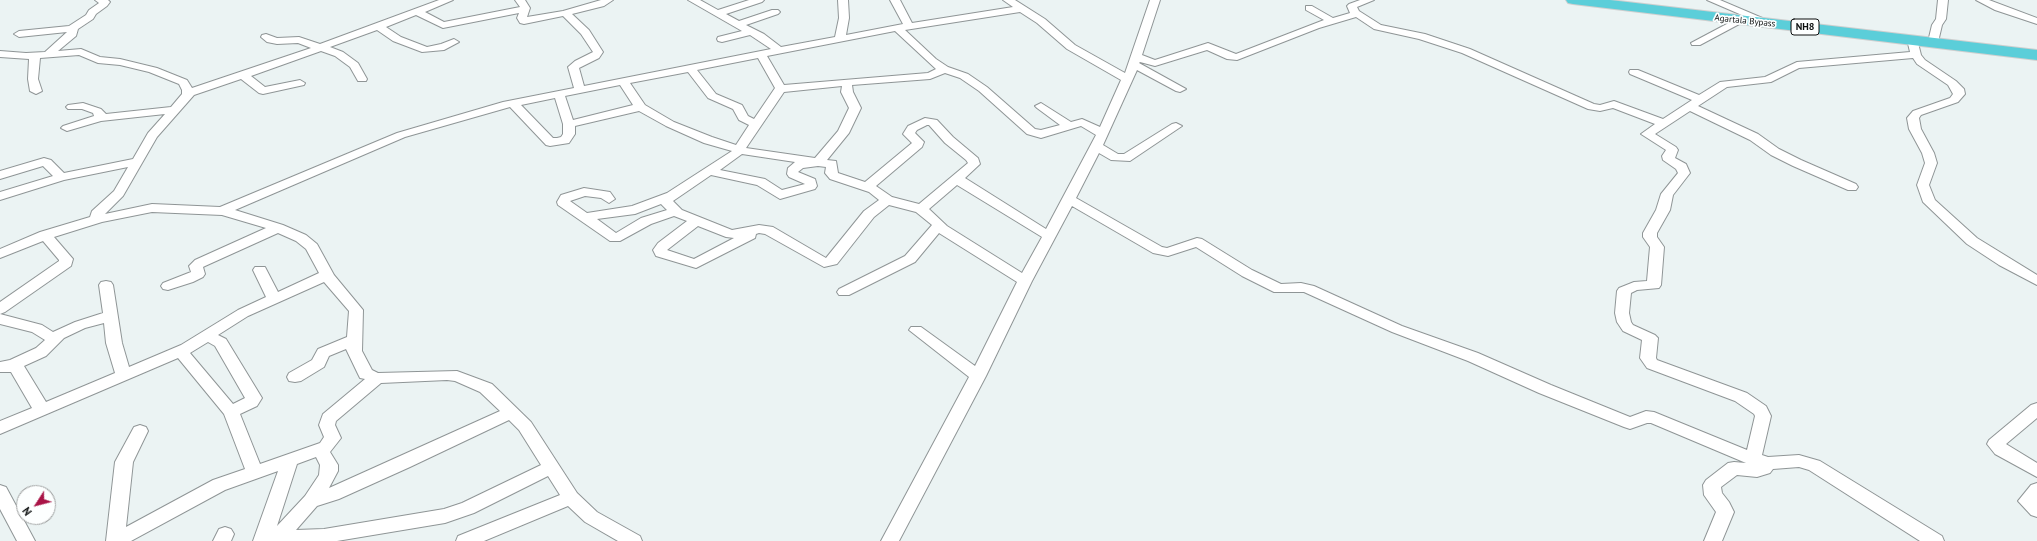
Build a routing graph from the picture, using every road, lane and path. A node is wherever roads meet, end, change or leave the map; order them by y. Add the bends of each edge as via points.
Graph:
1 (100, 0) edge
2 (448, 0) edge
3 (520, 0) edge
4 (608, 0) edge
5 (693, 0) edge
6 (758, 0) edge
7 (843, 0) edge
8 (895, 0) edge
9 (1008, 0) edge
10 (1156, 0) edge
11 (1369, 0) edge
12 (1573, 0) edge
13 (1712, 0) edge
14 (1943, 0) edge
15 (1981, 0) edge
16 (588, 3) edge
17 (1020, 8) junction
18 (1309, 8) dead end
19 (525, 9) junction
20 (417, 12) junction
21 (774, 12) dead end
22 (565, 13) junction
23 (1356, 13) junction
24 (718, 14) junction
25 (1330, 20) junction
26 (1740, 20) junction
27 (2037, 21) edge
28 (1770, 23) junction
29 (738, 24) junction
30 (378, 26) junction
31 (903, 27) junction
32 (72, 29) junction
33 (752, 31) junction
34 (19, 34) dead end
35 (266, 36) dead end
36 (722, 39) dead end
37 (1912, 39) junction
38 (840, 40) junction
39 (454, 42) dead end
40 (1932, 42) junction
41 (1696, 43) dead end
42 (320, 47) junction
43 (779, 52) junction
44 (0, 54) edge
45 (42, 55) junction
46 (760, 55) junction
47 (1916, 55) junction
48 (2037, 55) edge
49 (1134, 60) junction
50 (691, 69) junction
51 (944, 69) junction
52 (1634, 72) dead end
53 (243, 75) junction
54 (362, 79) dead end
55 (1127, 79) junction
56 (624, 82) junction
57 (847, 82) junction
58 (300, 83) dead end
59 (1180, 89) dead end
60 (580, 90) junction
61 (781, 90) junction
62 (36, 91) dead end
63 (188, 93) junction
64 (559, 94) junction
65 (513, 103) junction
66 (1694, 103) junction
67 (1041, 106) dead end
68 (72, 107) dead end
69 (641, 107) junction
70 (174, 110) junction
71 (100, 118) junction
72 (1663, 123) junction
73 (569, 124) junction
74 (756, 124) junction
75 (1068, 125) junction
76 (1176, 126) dead end
77 (67, 128) dead end
78 (1100, 140) junction
79 (740, 150) junction
80 (135, 162) junction
81 (818, 162) junction
82 (709, 171) junction
83 (0, 175) edge
84 (61, 177) junction
85 (956, 179) junction
86 (867, 187) junction
87 (1852, 187) dead end
88 (0, 196) edge
89 (667, 197) junction
90 (609, 199) dead end
91 (1069, 199) junction
92 (887, 200) junction
93 (920, 209) junction
94 (222, 211) junction
95 (674, 212) junction
96 (586, 216) junction
97 (100, 218) junction
98 (697, 220) junction
99 (939, 225) junction
100 (278, 228) junction
101 (763, 229) junction
102 (45, 235) junction
103 (1049, 236) junction
104 (0, 254) edge
105 (260, 270) dead end
106 (327, 275) junction
107 (1025, 281) junction
108 (2037, 281) edge
109 (106, 285) dead end
110 (168, 286) dead end
111 (844, 292) dead end
112 (274, 298) junction
113 (0, 309) edge
114 (110, 316) junction
115 (0, 319) edge
116 (916, 330) dead end
117 (208, 336) junction
118 (54, 338) junction
119 (354, 340) junction
120 (181, 352) junction
121 (6, 366) edge
122 (124, 376) junction
123 (978, 376) junction
124 (295, 378) dead end
125 (377, 378) junction
126 (2037, 409) edge
127 (42, 410) junction
128 (230, 412) junction
129 (512, 412) junction
130 (0, 428) edge
131 (140, 431) dead end
132 (320, 450) junction
133 (290, 460) junction
134 (1760, 461) junction
135 (552, 466) junction
136 (2037, 471) edge
137 (255, 472) junction
138 (2037, 490) edge
139 (0, 492) edge
140 (571, 498) junction
141 (311, 501) junction
142 (2037, 510) edge
143 (268, 539) edge
144 (26, 541) edge
145 (115, 541) edge
146 (465, 541) edge
147 (633, 541) edge
148 (890, 541) edge
149 (1713, 541) edge
150 (1935, 541) edge

1 - 32 street via 105,2 104,4
2 - 20 street
3 - 19 street
4 - 16 street via 601,4
5 - 24 street
6 - 24 street
7 - 38 street via 844,18
8 - 31 street
9 - 17 street
10 - 49 street
11 - 23 street via 1352,6
12 - 26 highway, Agartala Bypass / NH8
13 - 28 street
14 - 40 street via 1941,19
15 - 27 street
16 - 22 street
17 - 31 street
17 - 55 street via 1041,21 1072,47
18 - 25 street
19 - 20 street via 444,25
19 - 22 street via 522,18 524,21
20 - 30 street
21 - 29 street
22 - 60 street via 585,32 598,52 573,67
23 - 25 street
23 - 72 street via 1378,27 1421,36 1466,51 1592,107 1600,108 1614,104
24 - 29 street
25 - 49 street via 1237,57 1231,57 1208,46 1155,63
26 - 28 highway, Agartala Bypass / NH8
26 - 41 street
28 - 37 highway, Agartala Bypass / NH8
29 - 33 street
30 - 39 street via 397,38 426,50 444,47
30 - 42 street
31 - 38 street
31 - 51 street via 932,61
32 - 34 street
32 - 45 street via 72,34
33 - 36 street
33 - 43 street
35 - 42 street via 270,40 299,40
37 - 40 highway, Agartala Bypass / NH8
37 - 47 street
38 - 43 street
40 - 48 highway, Agartala Bypass / NH8
42 - 53 street
42 - 54 street via 342,56 356,67
43 - 46 street
44 - 45 street
45 - 62 street via 33,79
45 - 63 street via 80,52 98,60 153,70 180,80
46 - 50 street
46 - 61 street
47 - 66 street via 1797,65 1767,80 1724,84
47 - 108 street via 1926,66 1958,89 1959,94 1954,100 1928,109 1913,118 1915,129 1931,163 1923,185 1928,202 1972,241
49 - 55 street
49 - 59 street
50 - 56 street
50 - 74 street via 712,96 738,107 741,117
51 - 57 street via 930,76
51 - 75 street via 964,76 983,89 1031,132 1041,134
52 - 66 street
53 - 58 street via 263,91
53 - 63 street
55 - 78 street
56 - 60 street
56 - 69 street
57 - 61 street
57 - 81 street via 847,92 855,108 843,133
60 - 64 street
61 - 74 street via 777,92
63 - 70 street
64 - 65 street
64 - 73 street
65 - 73 street via 550,142 561,142 568,137
65 - 94 street via 401,136
66 - 72 street
66 - 87 street via 1775,152
67 - 75 street
68 - 71 street via 83,106 97,111
69 - 73 street
69 - 79 street via 675,126
70 - 71 street
70 - 80 street
71 - 77 street
72 - 134 street via 1647,134 1672,150 1668,156 1669,160 1682,167 1684,173 1667,194 1663,210 1650,233 1657,247 1654,285 1634,286 1624,291 1624,322 1628,328 1650,338 1648,358 1652,364 1741,398 1760,410
74 - 79 street
75 - 78 street via 1082,122
76 - 78 street via 1126,158 1115,157
78 - 91 street
79 - 81 street
79 - 82 street
80 - 84 street
80 - 97 street via 119,193 96,216
81 - 82 street via 799,165 792,173 811,182 811,186 784,195 776,194 756,180
81 - 86 street via 832,164 831,173 834,176
82 - 89 street
83 - 84 street via 47,162
84 - 88 street
85 - 86 street via 974,164 974,161 949,140 933,122 928,121 910,131 909,134 918,144
85 - 93 street
85 - 103 street
86 - 92 street
89 - 95 street via 665,202
89 - 96 street via 635,210
90 - 96 street via 605,195 584,192 563,200 565,204
91 - 103 street
91 - 134 street via 1158,250 1168,252 1197,242 1247,273 1279,289 1310,289 1397,329 1473,357 1600,412 1630,423 1646,417 1654,418
92 - 93 street
92 - 101 street via 869,214 829,262 821,262
93 - 99 street
94 - 97 street via 152,208
94 - 100 street
95 - 96 street via 646,221 615,238
95 - 98 street
97 - 102 street
98 - 101 street via 732,234
98 - 101 street via 662,246 661,253 696,264 722,248
99 - 107 street
99 - 111 street via 910,260
100 - 106 street via 308,243
100 - 110 street via 200,262 196,266 198,274
102 - 104 street
102 - 113 street via 66,259 66,263
103 - 107 street
105 - 112 street
106 - 112 street
106 - 119 street via 356,310
107 - 123 street
109 - 114 street
112 - 117 street via 243,313
114 - 118 street via 80,325
114 - 122 street via 114,343
115 - 118 street via 37,328
116 - 123 street
117 - 120 street
117 - 128 street via 221,343 254,398
118 - 121 street via 41,352
119 - 124 street via 323,353 319,363
119 - 125 street via 354,351 366,374
120 - 122 street
120 - 128 street
121 - 127 street via 16,368
122 - 127 street
123 - 148 street
125 - 129 street via 457,376 486,388
125 - 132 street via 329,418 327,425 333,438 330,444
126 - 136 street via 1995,444
127 - 130 street
128 - 137 street
129 - 135 street via 525,426
129 - 141 street via 404,463
131 - 145 street via 124,462
132 - 133 street
132 - 141 street via 329,471
133 - 137 street
133 - 143 street
134 - 149 street via 1764,468 1757,471 1734,468 1712,485 1713,495 1725,512
134 - 150 street via 1799,461 1814,465
135 - 140 street
135 - 143 street via 468,508 445,516 324,536
137 - 145 street via 196,496
138 - 142 street via 2027,501
139 - 144 street
140 - 146 street
140 - 147 street via 591,517
141 - 143 street

